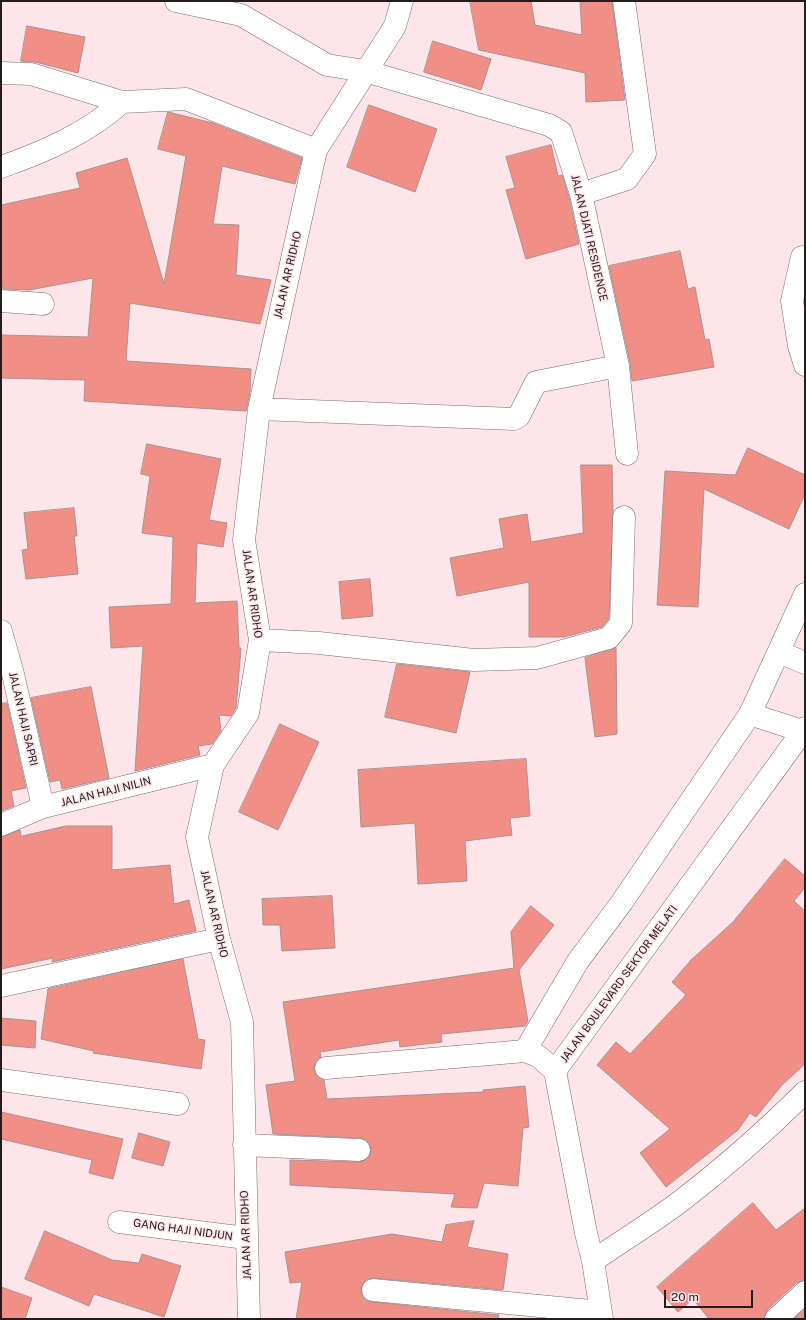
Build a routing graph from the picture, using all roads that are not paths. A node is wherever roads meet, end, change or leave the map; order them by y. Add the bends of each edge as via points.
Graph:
1 (176, 1) edge
2 (402, 1) edge
3 (624, 1) edge
4 (365, 71) junction
5 (1, 73) edge
6 (122, 102) junction
7 (316, 150) junction
8 (1, 167) edge
9 (581, 194) junction
10 (802, 256) dead end
11 (1, 301) edge
12 (43, 304) dead end
13 (805, 365) edge
14 (618, 366) junction
15 (259, 409) junction
16 (627, 454) dead end
17 (624, 517) dead end
18 (805, 594) edge
19 (1, 631) edge
20 (260, 640) junction
21 (779, 652) junction
22 (805, 663) edge
23 (750, 714) junction
24 (804, 730) edge
25 (213, 765) junction
26 (43, 808) junction
27 (1, 825) edge
28 (219, 939) junction
29 (1, 986) edge
30 (525, 1050) junction
31 (326, 1068) dead end
32 (555, 1071) junction
33 (1, 1080) edge
34 (805, 1092) edge
35 (178, 1104) dead end
36 (244, 1145) junction
37 (359, 1150) dead end
38 (119, 1222) dead end
39 (246, 1238) junction
40 (593, 1261) junction
41 (373, 1290) dead end
42 (805, 1292) edge
43 (601, 1315) edge
44 (249, 1319) edge
45 (776, 1319) edge

1 - 4 street, JALAN DJATI RESIDENCE via 241,15 327,65
2 - 4 street, JALAN AR RIDHO via 395,26
3 - 9 street via 645,154 627,179
4 - 7 street, JALAN AR RIDHO
4 - 9 street, JALAN DJATI RESIDENCE via 549,125 561,132
5 - 6 street via 31,74
6 - 7 street via 186,99
6 - 8 street via 105,118 41,154
7 - 15 street, JALAN AR RIDHO
9 - 14 street, JALAN DJATI RESIDENCE
10 - 13 street via 792,301 799,346
11 - 12 street
14 - 15 street via 536,382 519,416 514,419
14 - 16 street, JALAN DJATI RESIDENCE
15 - 20 street, JALAN AR RIDHO via 244,540
17 - 20 street via 621,622 609,638 537,658 474,660 319,643
18 - 21 street
19 - 26 street, JALAN HAJI SAPRI
20 - 25 street, JALAN AR RIDHO via 248,713
21 - 22 street
21 - 23 street
23 - 24 street, JALAN BOULEVARD SEKTOR MELATI
23 - 30 street via 622,902 578,961
24 - 32 street, JALAN BOULEVARD SEKTOR MELATI
25 - 26 street, JALAN HAJI NILIN
25 - 28 street, JALAN AR RIDHO via 197,838
26 - 27 street, JALAN HAJI NILIN
28 - 29 street
28 - 36 street, JALAN AR RIDHO via 242,1022
30 - 31 street
30 - 32 street via 538,1056
32 - 40 street, JALAN BOULEVARD SEKTOR MELATI
33 - 35 street
34 - 40 street via 719,1171 680,1202
36 - 37 street
36 - 39 street, JALAN AR RIDHO
38 - 39 street, GANG HAJI NIDJUN
39 - 44 street, JALAN AR RIDHO
40 - 43 street, JALAN BOULEVARD SEKTOR MELATI
41 - 43 street
42 - 45 street

